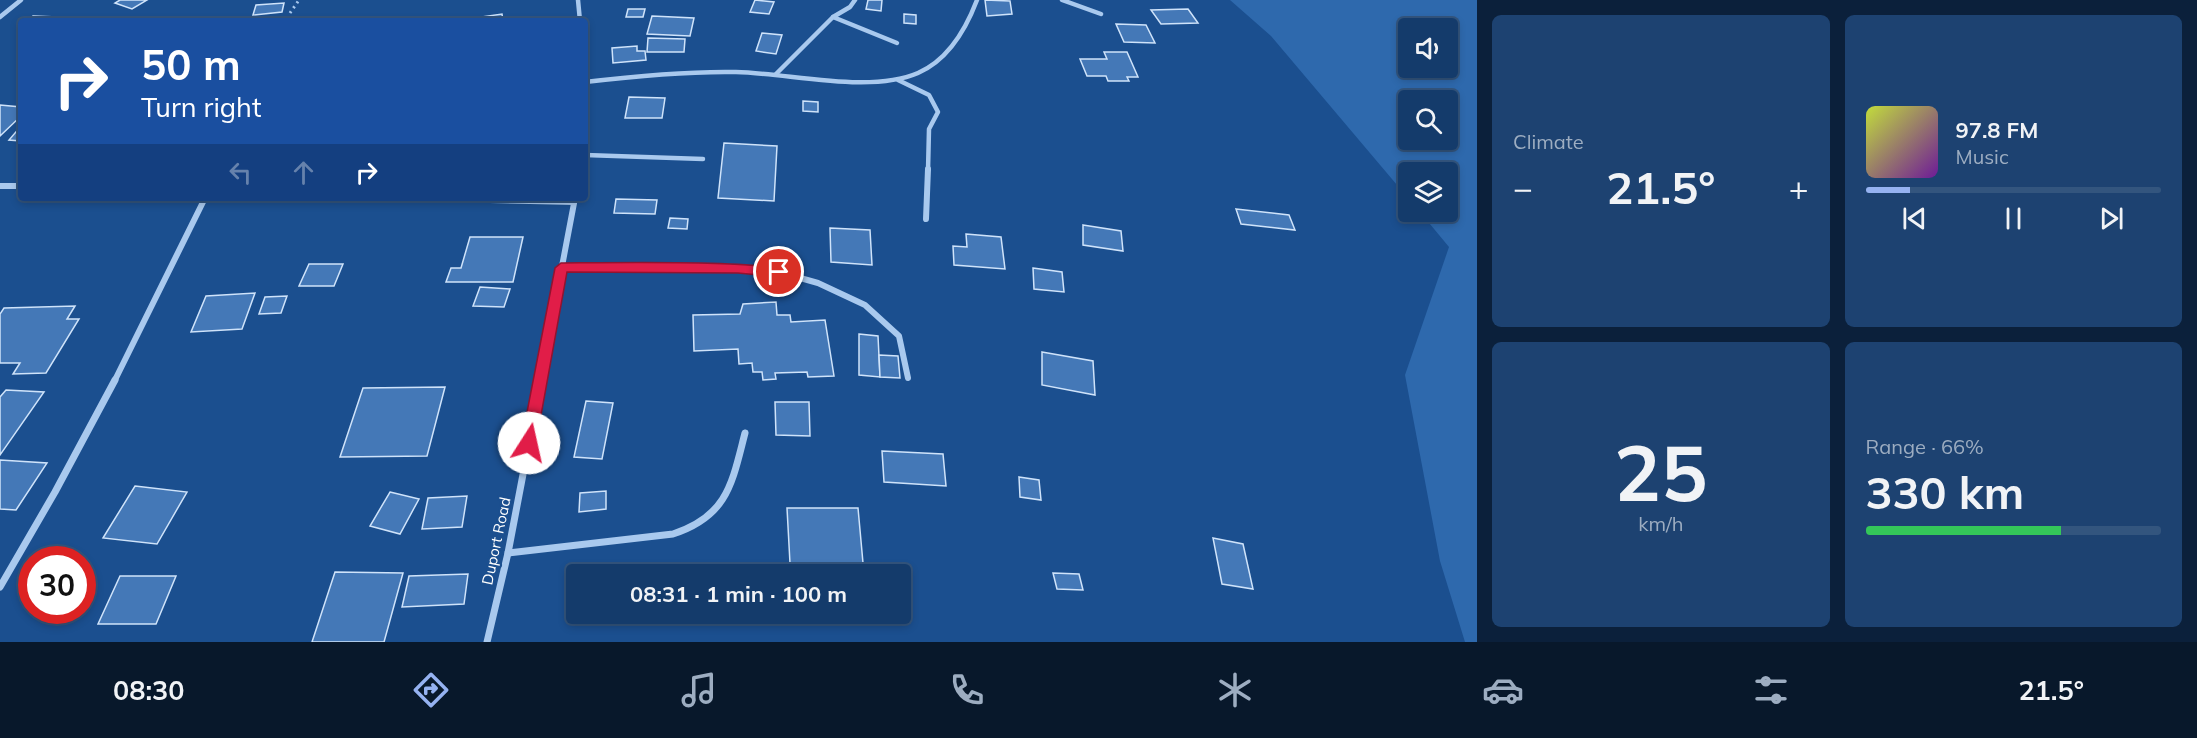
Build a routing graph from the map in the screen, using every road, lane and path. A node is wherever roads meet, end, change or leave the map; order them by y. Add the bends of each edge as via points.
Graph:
1 (21, 0) edge
2 (299, 0) edge
3 (578, 0) edge
4 (855, 0) edge
5 (977, 0) edge
6 (1062, 0) edge
7 (291, 13) dead end
8 (1101, 14) dead end
9 (0, 17) edge
10 (833, 17) junction
11 (580, 18) edge
12 (897, 44) dead end
13 (776, 74) junction
14 (897, 79) junction
15 (588, 82) edge
16 (588, 155) edge
17 (703, 159) dead end
18 (0, 186) edge
19 (18, 186) edge
20 (204, 201) edge
21 (574, 201) edge
22 (926, 219) dead end
23 (561, 268) junction
24 (908, 378) dead end
25 (745, 433) dead end
26 (508, 553) junction
27 (0, 588) edge
28 (487, 642) edge

1 - 9 street
2 - 7 path
3 - 11 street
4 - 10 street
5 - 14 street via 951,48 919,73
6 - 8 street
10 - 12 street
10 - 13 street
13 - 14 street via 828,80
13 - 15 street via 689,72
14 - 22 street via 929,95 938,112 929,129
16 - 17 street
18 - 19 street
20 - 27 street via 130,354
21 - 23 street, Duport Road
23 - 24 street via 738,268 779,272 818,283 865,305 899,336
23 - 26 street, Duport Road
25 - 26 street via 726,497 714,516 695,529
26 - 28 street, Duport Road

